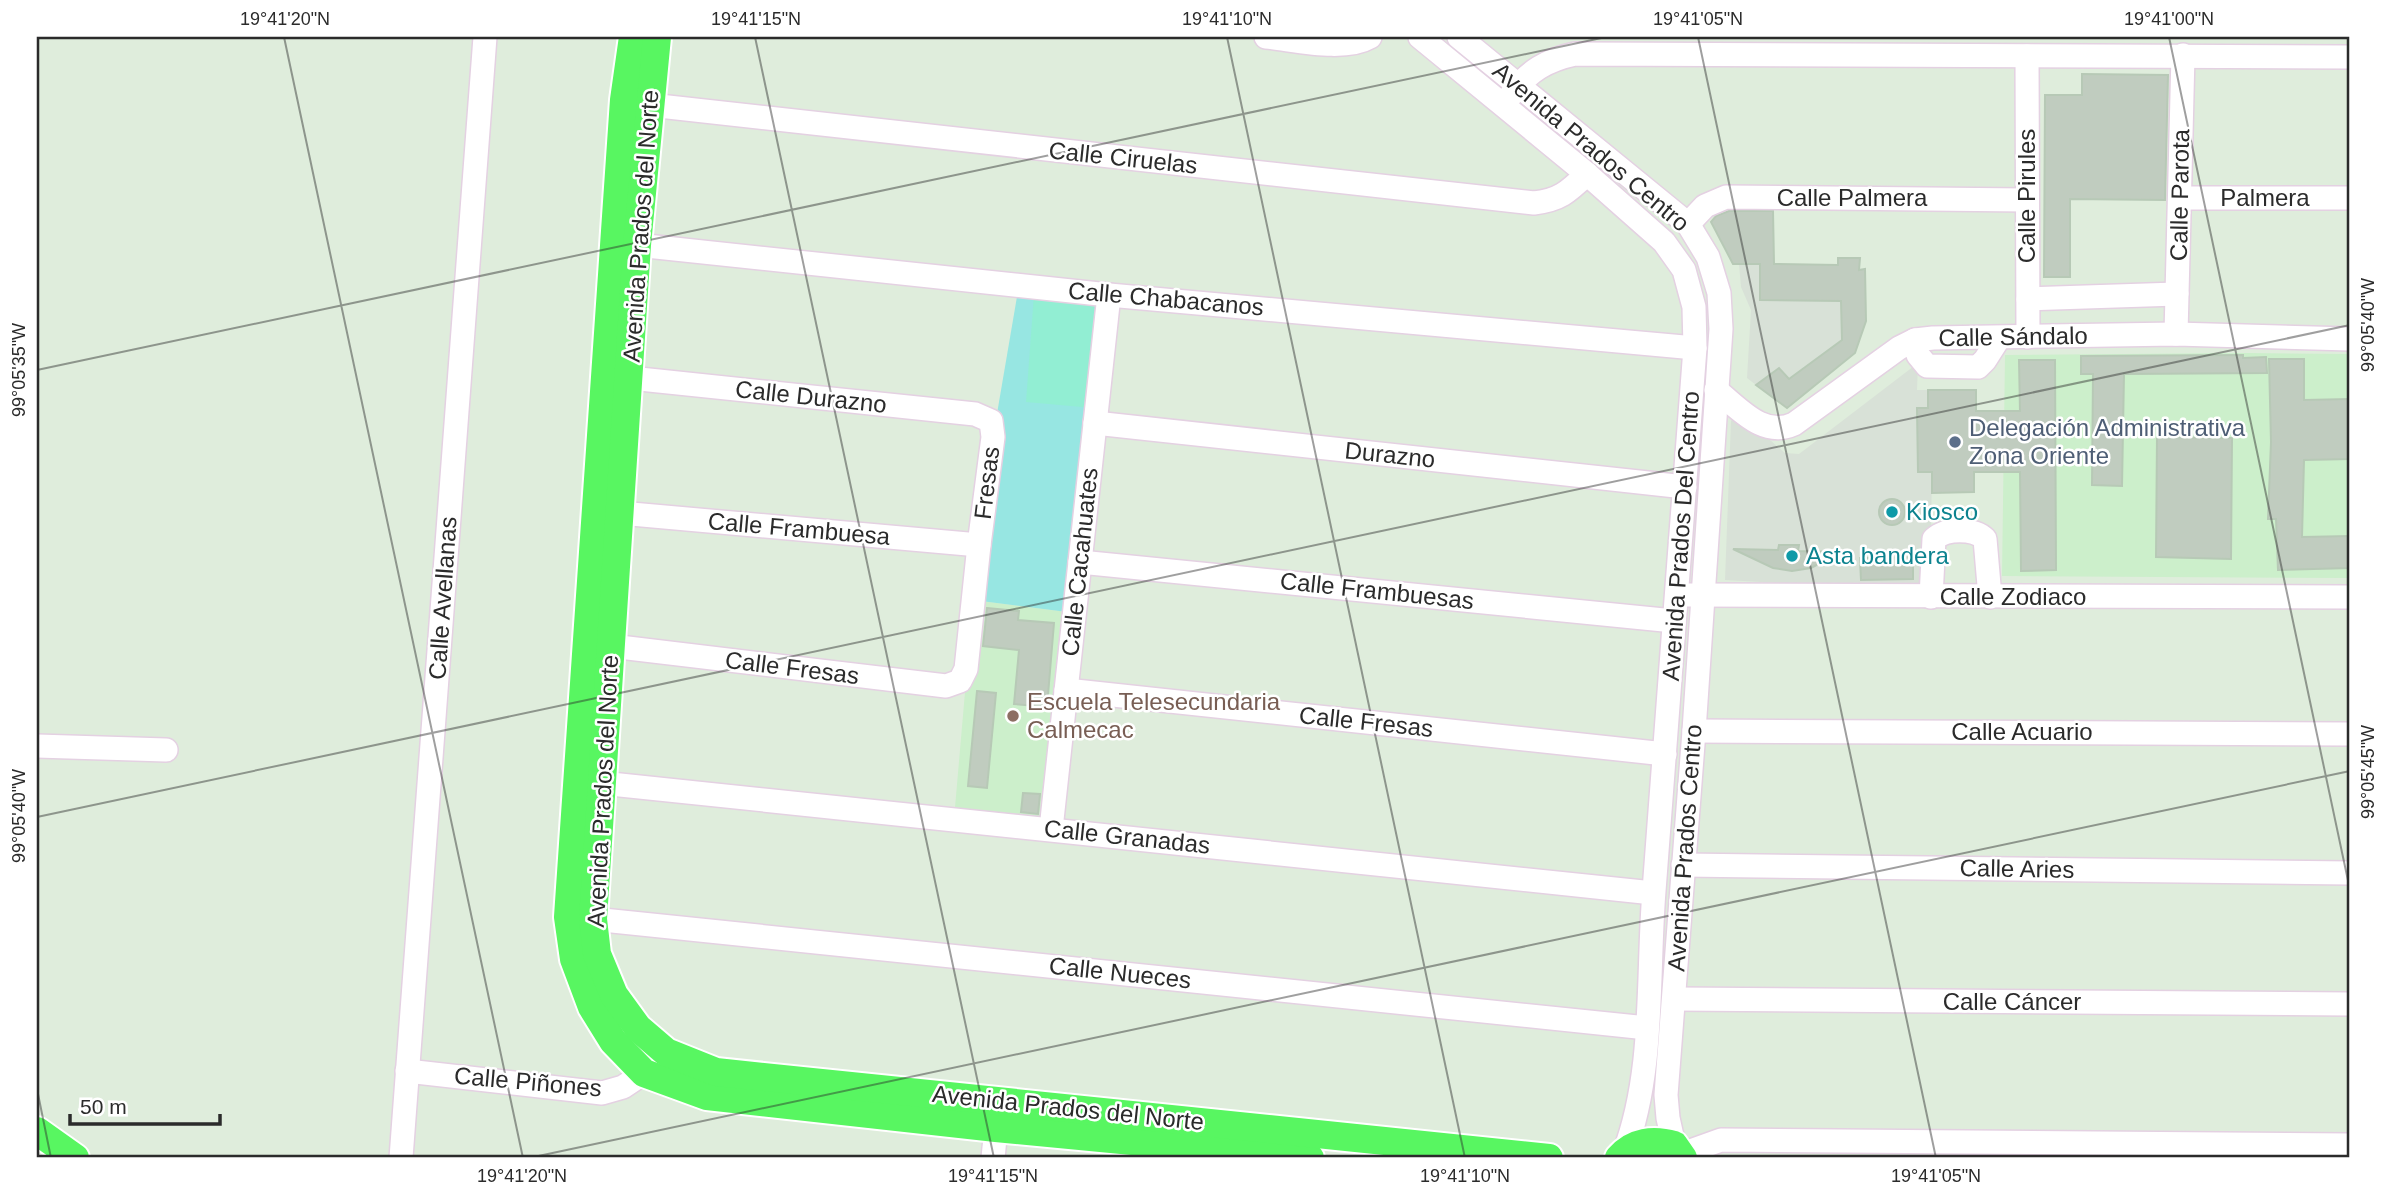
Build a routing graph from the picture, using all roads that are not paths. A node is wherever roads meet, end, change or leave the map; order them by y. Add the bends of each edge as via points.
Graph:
1 (485, 37) edge
2 (633, 37) edge
3 (657, 37) edge
4 (1265, 37) edge
5 (1370, 37) edge
6 (1420, 37) edge
7 (1459, 37) edge
8 (2183, 55) junction
9 (2026, 56) junction
10 (2350, 57) edge
11 (1518, 85) junction
12 (650, 105) junction
13 (1503, 106) junction
14 (1587, 174) junction
15 (2181, 198) junction
16 (2350, 198) edge
17 (2026, 200) junction
18 (1688, 224) junction
19 (638, 245) junction
20 (2177, 294) junction
21 (1109, 295) junction
22 (2028, 299) junction
23 (2176, 334) junction
24 (2028, 337) junction
25 (2350, 339) edge
26 (1695, 348) junction
27 (629, 379) junction
28 (1716, 390) junction
29 (991, 421) joint
30 (1095, 424) junction
31 (613, 444) junction
32 (1685, 487) junction
33 (620, 513) junction
34 (979, 545) junction
35 (1080, 562) junction
36 (1677, 595) junction
37 (1702, 596) junction
38 (1931, 597) junction
39 (1990, 597) junction
40 (2350, 597) edge
41 (1674, 621) junction
42 (611, 646) junction
43 (1066, 690) junction
44 (1694, 731) junction
45 (2350, 734) edge
46 (37, 746) edge
47 (166, 750) dead end
48 (1665, 754) junction
49 (601, 783) junction
50 (1051, 829) junction
51 (1683, 865) junction
52 (2350, 873) edge
53 (1654, 893) junction
54 (593, 919) junction
55 (1674, 999) junction
56 (2350, 1004) edge
57 (1647, 1028) junction
58 (407, 1071) junction
59 (644, 1073) junction
60 (712, 1084) junction
61 (1069, 1121) junction
62 (996, 1128) junction
63 (37, 1131) edge
64 (2350, 1145) edge
65 (1131, 1149) edge
66 (1680, 1153) edge
67 (1621, 1156) edge
68 (75, 1158) edge
69 (401, 1158) edge
70 (993, 1158) edge
71 (1310, 1158) edge
72 (1549, 1158) edge

1 - 58 street, Calle Avellanas
2 - 31 main road, Avenida Prados del Norte via 624,100
3 - 12 main road, Avenida Prados del Norte
4 - 5 street via 1341,44
6 - 13 street, Avenida Prados Del Centro
7 - 11 street, Avenida Prados Centro
8 - 9 street
8 - 10 street
8 - 15 street, Calle Parota
9 - 11 street via 1575,54 1554,58
9 - 17 street, Calle Pirules
11 - 13 street
11 - 18 street, Avenida Prados Centro
12 - 14 street, Calle Ciruelas via 1534,203 1552,201
12 - 19 main road, Avenida Prados del Norte
13 - 14 street, Avenida Prados Del Centro
14 - 26 street, Avenida Prados Del Centro via 1664,242 1684,270 1694,307
15 - 16 street, Palmera
15 - 20 street, Calle Parota
17 - 18 street, Calle Palmera via 1726,197 1705,206
17 - 22 street, Calle Pirules
18 - 28 street, Avenida Prados Centro via 1708,257 1719,293
19 - 21 street, Calle Chabacanos
19 - 27 main road, Avenida Prados del Norte
20 - 22 street
20 - 23 street, Calle Parota
21 - 26 street, Calle Chabacanos
21 - 30 street, Calle Cacahuates
22 - 24 street, Calle Pirules
23 - 24 street, Calle Sándalo
23 - 25 street, Calle Sándalo
24 - 28 street, Calle Sándalo via 1915,340 1783,429 1758,424
26 - 32 street, Avenida Prados Del Centro
27 - 29 street, Calle Durazno via 975,414
27 - 31 main road, Avenida Prados del Norte
28 - 37 street, Avenida Prados Centro
29 - 34 street, Fresas via 993,437
30 - 32 street, Durazno
30 - 35 street, Calle Cacahuates
31 - 33 main road, Avenida Prados del Norte
31 - 59 main road, Avenida Prados del Norte via 568,917 574,959 592,1007 613,1041
32 - 36 street, Avenida Prados Del Centro
33 - 34 street, Calle Frambuesa
33 - 42 main road, Avenida Prados del Norte
34 - 42 street, Calle Fresas via 966,669 960,681 946,686
35 - 41 street, Calle Frambuesas
35 - 43 street, Calle Cacahuates
36 - 37 street, Calle Zodiaco
36 - 41 street, Avenida Prados Del Centro
37 - 38 street, Calle Zodiaco
37 - 44 street, Avenida Prados Centro
38 - 39 street, Calle Zodiaco
38 - 39 street via 1934,539 1960,532 1985,539
39 - 40 street, Calle Zodiaco
41 - 48 street, Avenida Prados Del Centro
42 - 49 main road, Avenida Prados del Norte
43 - 48 street, Calle Fresas
43 - 50 street, Calle Cacahuates
44 - 45 street, Calle Acuario
44 - 51 street, Avenida Prados Centro
46 - 47 street
48 - 53 street, Avenida Prados Del Centro
49 - 50 street, Calle Granadas
49 - 54 main road, Avenida Prados del Norte
50 - 53 street, Calle Granadas
51 - 52 street, Calle Aries
51 - 55 street, Avenida Prados Centro
53 - 57 street, Avenida Prados Del Centro
54 - 57 street, Calle Nueces
54 - 60 main road, Avenida Prados del Norte via 597,954 614,995 638,1028
55 - 56 street, Calle Cáncer
55 - 66 street, Avenida Prados Centro via 1666,1095
57 - 67 street, Avenida Prados Del Centro via 1639,1104
58 - 59 street, Calle Piñones via 601,1093 623,1087
58 - 69 street, Calle Avellanas
59 - 60 main road, Avenida Prados del Norte
60 - 61 main road, Avenida Prados del Norte
60 - 62 main road, Avenida Prados del Norte
61 - 62 main road, Avenida Prados del Norte
61 - 65 main road, Avenida Prados del Norte
61 - 72 main road, Avenida Prados del Norte
62 - 70 street
63 - 68 main road
64 - 66 street via 1721,1140
65 - 71 main road, Avenida Prados del Norte
66 - 67 main road via 1653,1141 1640,1143

